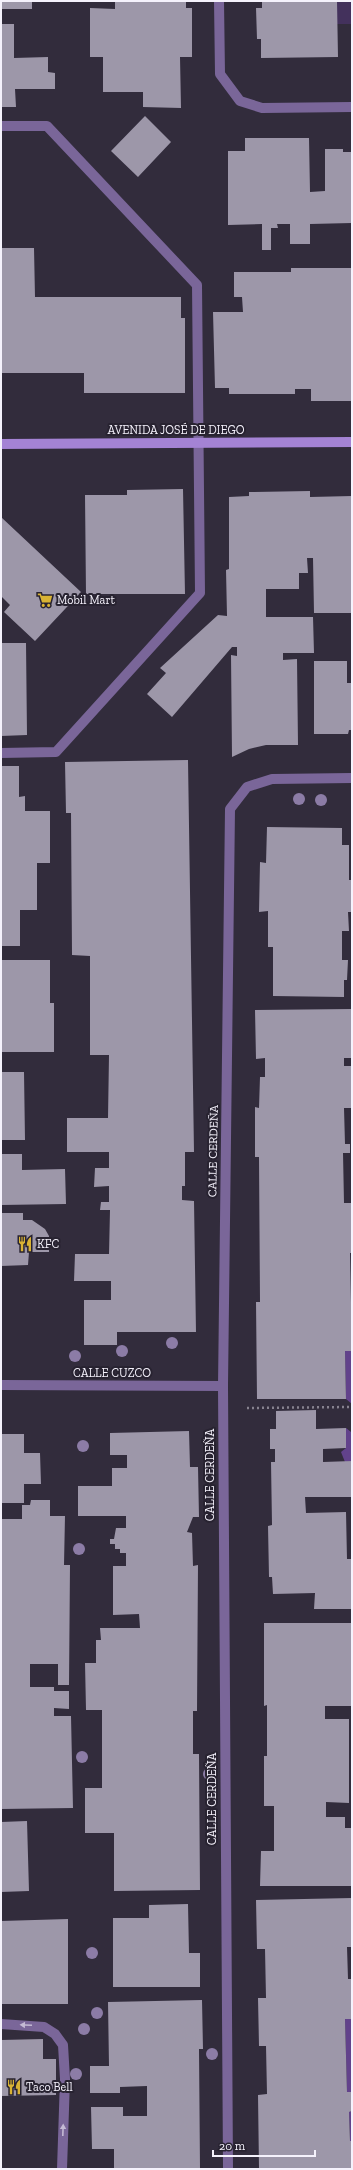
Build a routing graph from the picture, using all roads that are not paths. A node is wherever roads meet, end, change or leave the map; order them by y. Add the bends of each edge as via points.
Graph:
1 (219, 1) edge
2 (352, 107) edge
3 (1, 126) edge
4 (352, 442) edge
5 (198, 443) junction
6 (1, 444) edge
7 (1, 753) edge
8 (352, 778) edge
9 (1, 1385) edge
10 (223, 1386) junction
11 (1, 2024) edge
12 (62, 2169) edge
13 (228, 2169) edge

1 - 2 street via 220,74 240,101 262,108
3 - 5 street via 47,126 197,285
4 - 5 main road, AVENIDA JOSÉ DE DIEGO
5 - 6 main road, AVENIDA JOSÉ DE DIEGO
5 - 7 street via 200,594 56,752
8 - 10 street, CALLE CERDEÑA via 272,779 247,787 230,809
9 - 10 street, CALLE CUZCO
10 - 13 street, CALLE CERDEÑA
12 -> 11 street via 65,2079 63,2045 55,2034 44,2027

